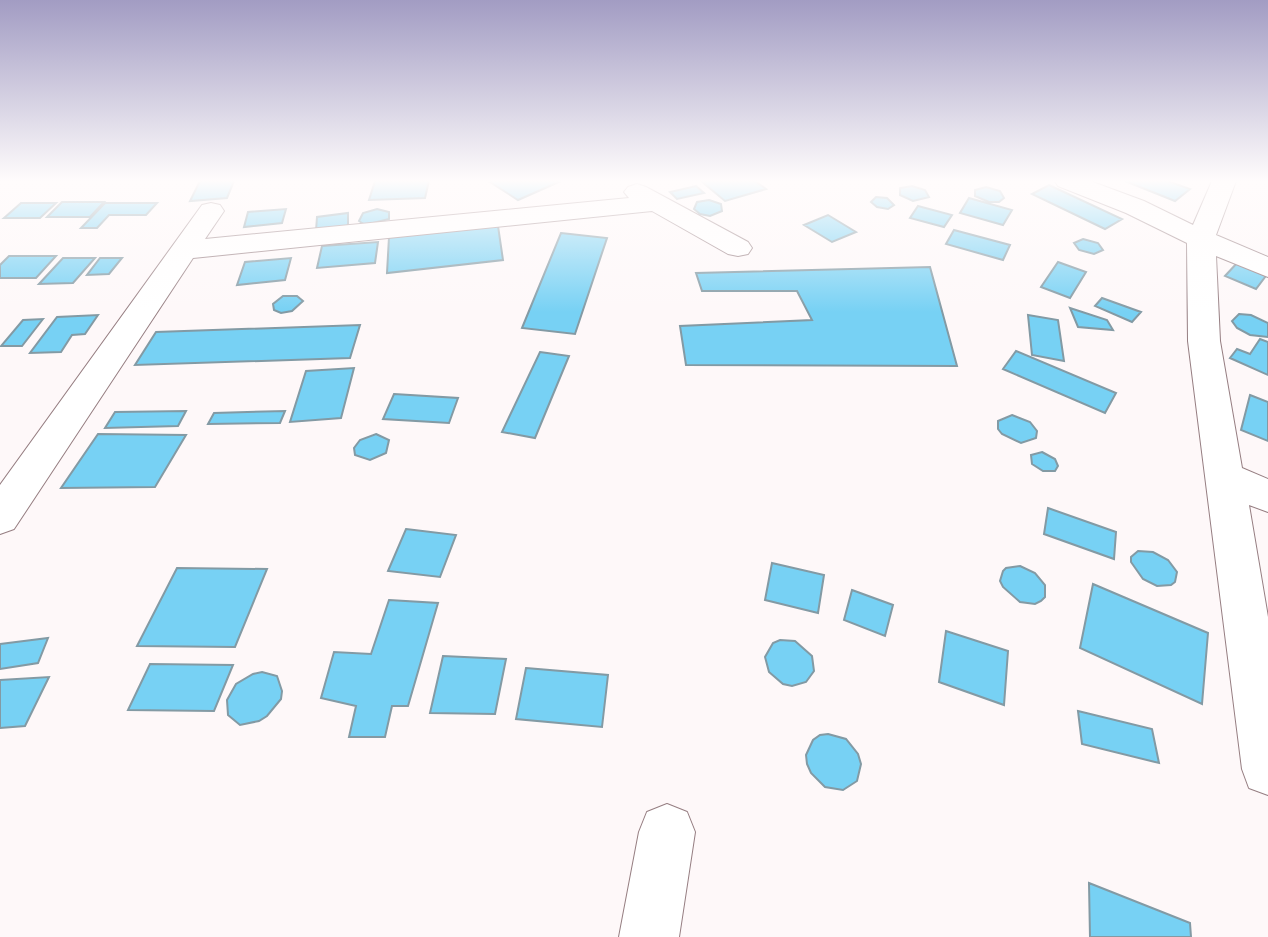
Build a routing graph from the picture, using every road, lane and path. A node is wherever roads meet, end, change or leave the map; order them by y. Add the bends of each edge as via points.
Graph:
1 (201, 225) edge
2 (438, 225) edge
3 (696, 225) edge
4 (1172, 225) edge
5 (1207, 225) edge
6 (1201, 239) junction
7 (738, 248) dead end
8 (184, 250) junction
9 (1268, 268) edge
10 (1224, 477) junction
11 (1268, 496) edge
12 (0, 517) edge
13 (1268, 769) edge
14 (667, 832) dead end
15 (649, 937) edge

1 - 8 street
2 - 8 street
3 - 7 street
4 - 6 street
5 - 6 street
6 - 9 street
6 - 10 street via 1204,341
8 - 12 street
10 - 11 street
10 - 13 street
14 - 15 street

